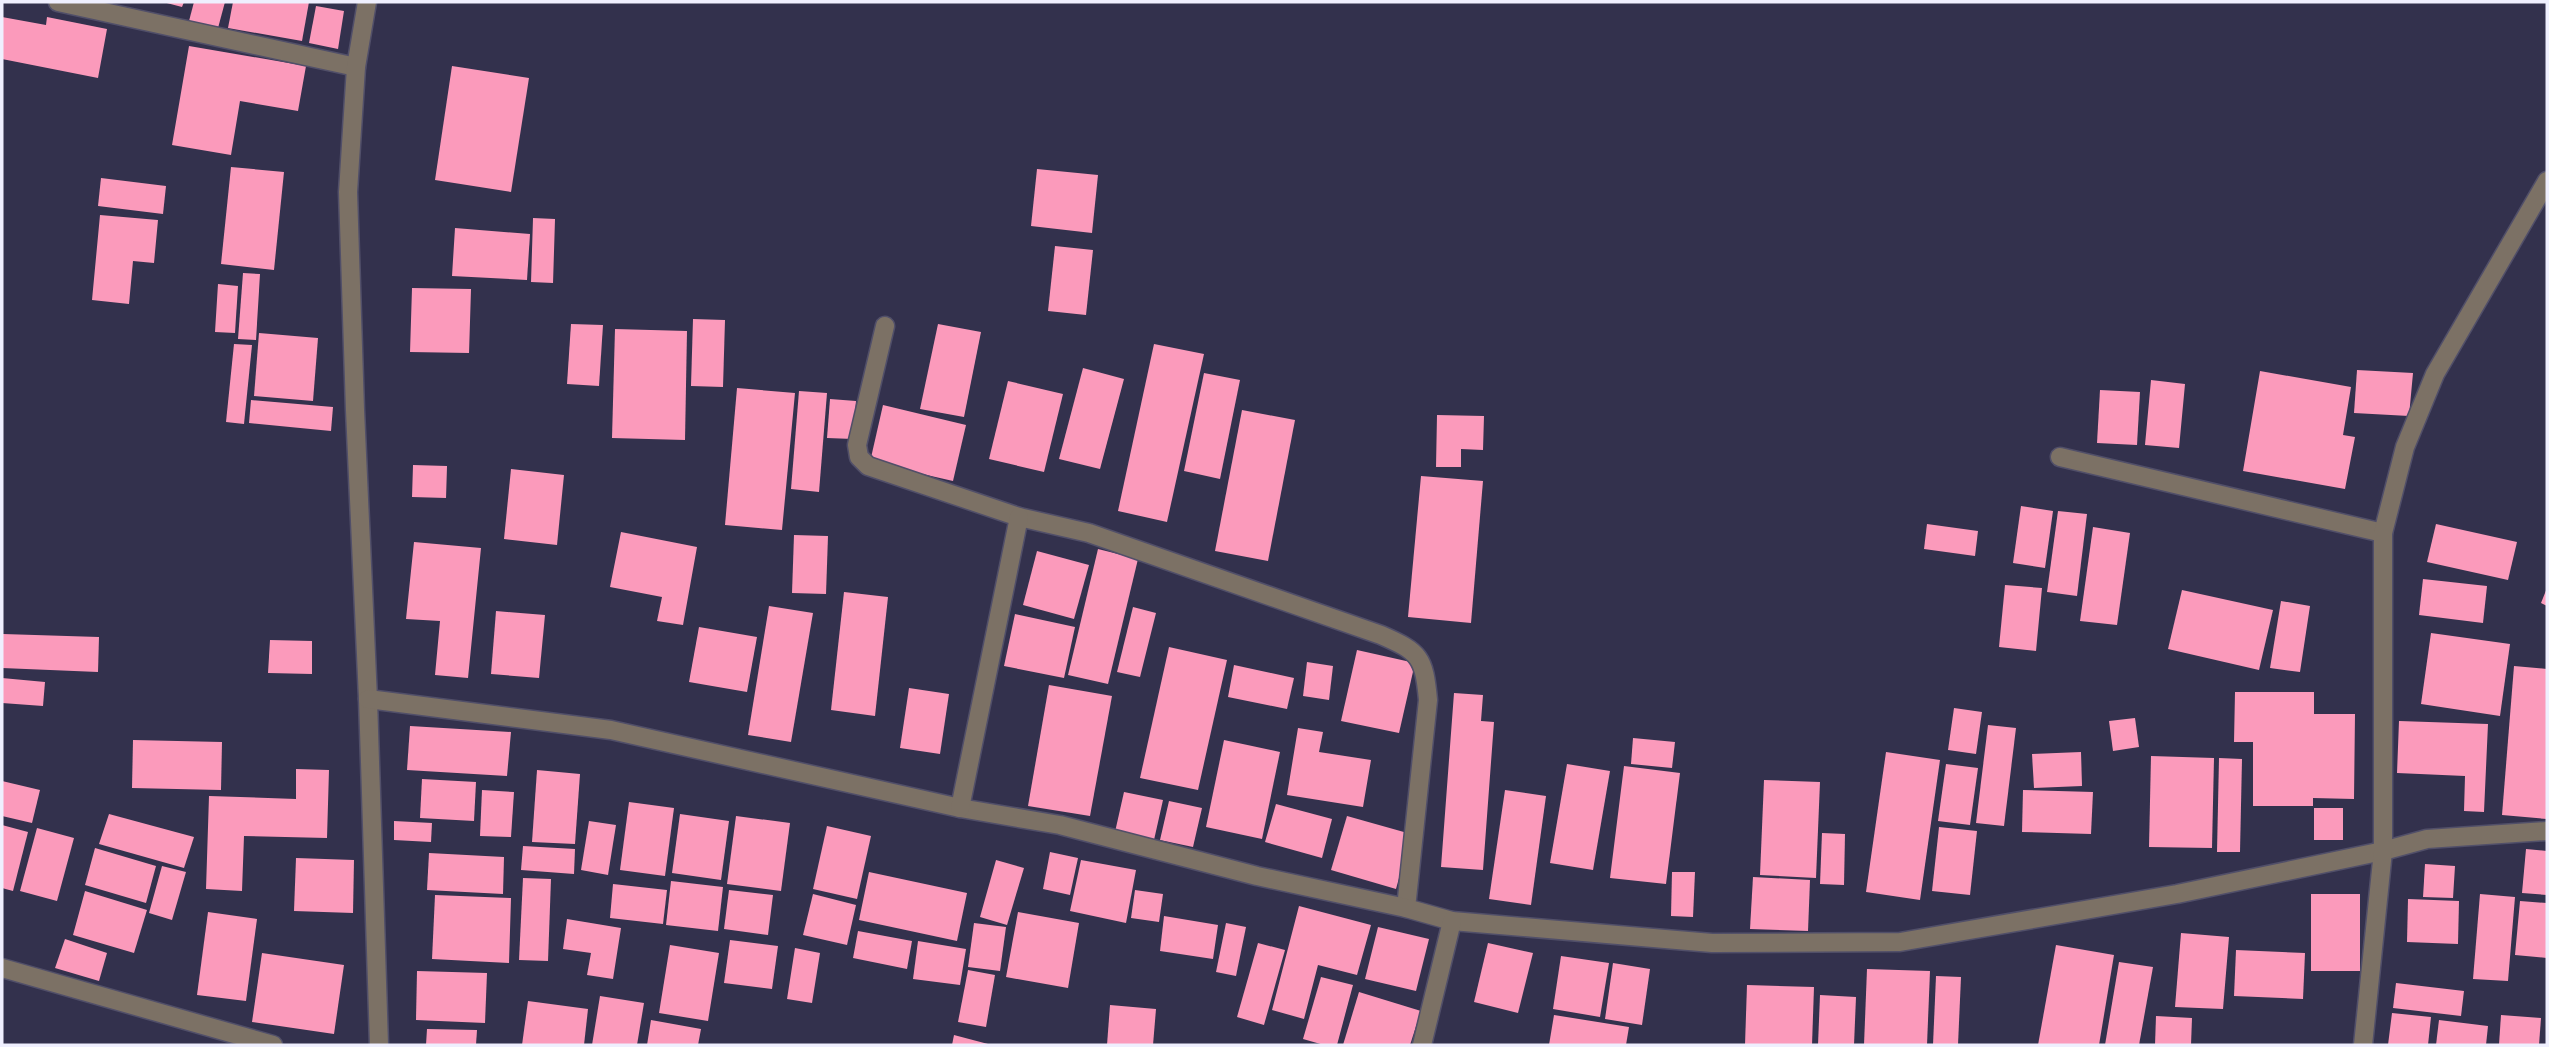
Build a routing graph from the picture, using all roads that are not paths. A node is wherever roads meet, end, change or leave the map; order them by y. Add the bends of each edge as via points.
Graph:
1 (58, 2) edge
2 (368, 2) edge
3 (356, 67) junction
4 (2547, 181) edge
5 (884, 326) dead end
6 (2060, 457) dead end
7 (1019, 517) junction
8 (2383, 533) junction
9 (368, 699) junction
10 (960, 808) junction
11 (2547, 831) edge
12 (2383, 851) junction
13 (1406, 908) junction
14 (1452, 921) junction
15 (2, 968) edge
16 (273, 1045) edge
17 (379, 1045) edge
18 (1422, 1045) edge
19 (2363, 1045) edge

1 - 3 street
2 - 3 street
3 - 9 street via 348,191
4 - 8 street via 2434,374 2405,447
5 - 7 street via 857,444 859,457 868,466
6 - 8 street
7 - 10 street
7 - 13 street via 1089,533 1381,635 1408,647 1419,658 1428,700
8 - 12 street
9 - 10 street via 611,730
9 - 17 street
10 - 13 street via 1060,825 1257,876
11 - 12 street via 2427,839
12 - 14 street via 2177,894 1900,942 1712,943
12 - 19 street
13 - 14 street
14 - 18 street
15 - 16 street

